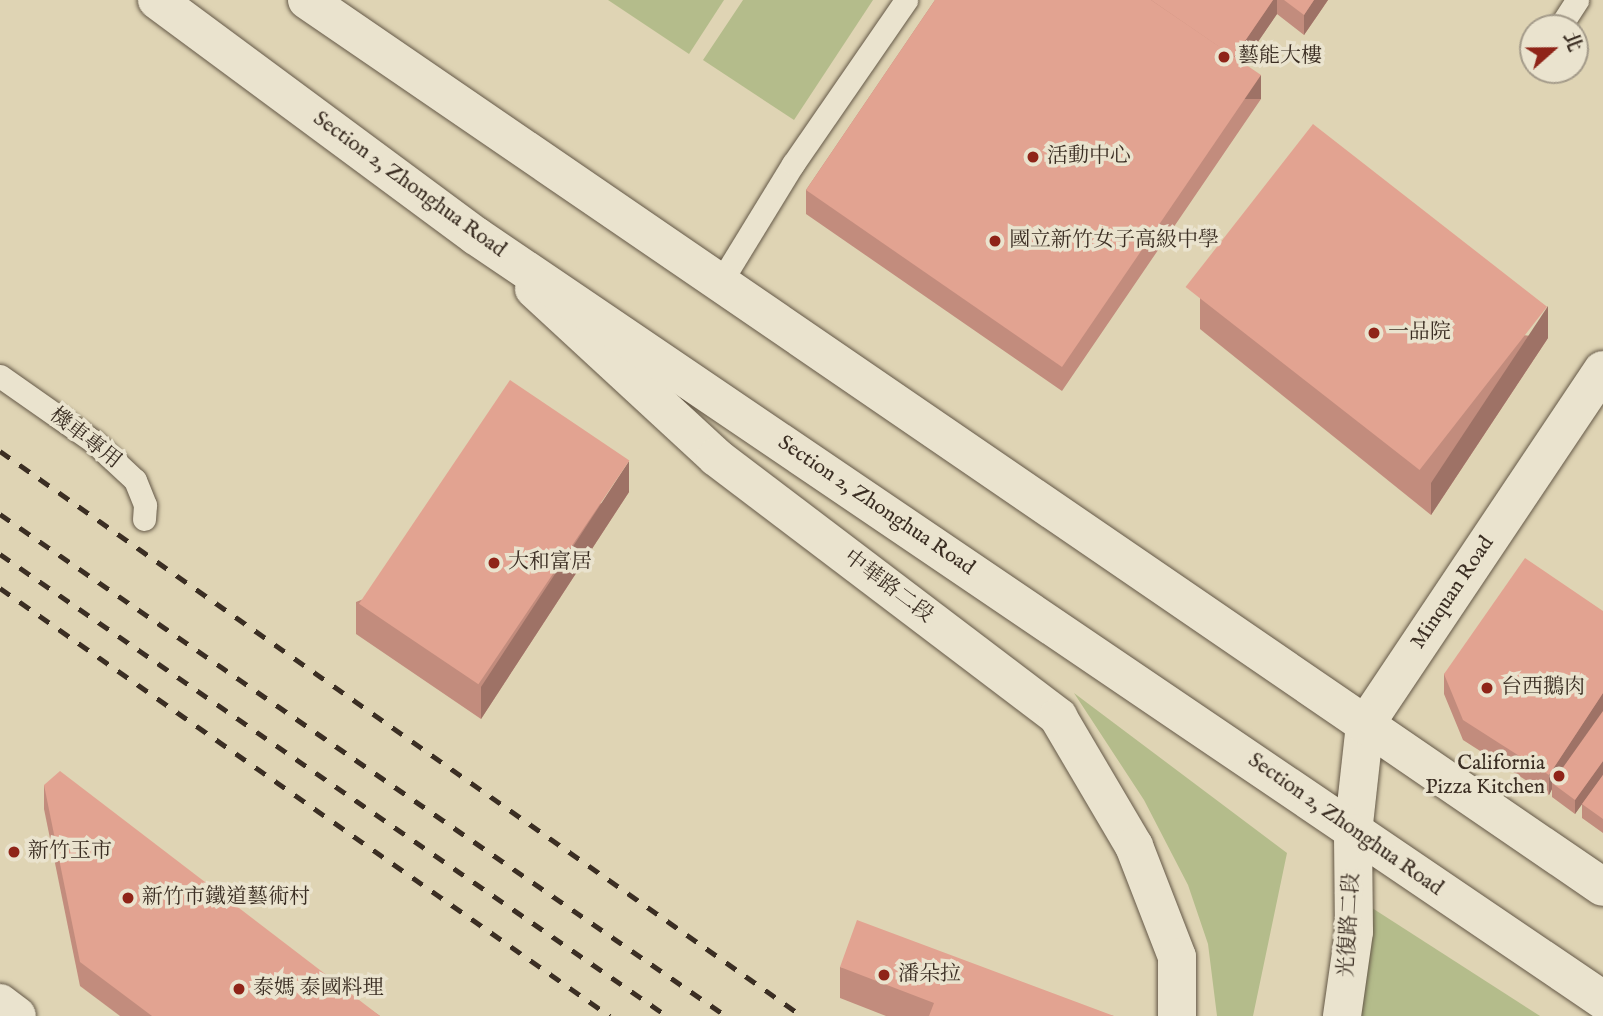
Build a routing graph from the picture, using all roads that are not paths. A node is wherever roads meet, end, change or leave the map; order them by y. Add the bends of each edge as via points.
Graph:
1 (158, 0) edge
2 (307, 0) edge
3 (906, 0) edge
4 (476, 236) junction
5 (720, 283) junction
6 (1603, 370) edge
7 (0, 376) edge
8 (144, 519) dead end
9 (1365, 725) junction
10 (1353, 833) junction
11 (1603, 887) edge
12 (1603, 1000) edge
13 (0, 1003) edge
14 (17, 1016) edge
15 (1177, 1016) edge
16 (1342, 1016) edge

1 - 4 street, Section 2, Zhonghua Road
2 - 5 street
3 - 5 lane via 793,163
4 - 10 street, Section 2, Zhonghua Road
4 - 15 street, 中華路二段 via 716,457 1058,717 1134,846 1177,957
5 - 9 street
6 - 9 street, Minquan Road
7 - 8 lane, 機車專用 via 93,441 135,480 145,505
9 - 10 street, Minquan Road
9 - 11 street
10 - 12 street, Section 2, Zhonghua Road
10 - 16 street, 光復路二段 via 1354,932
13 - 14 street

